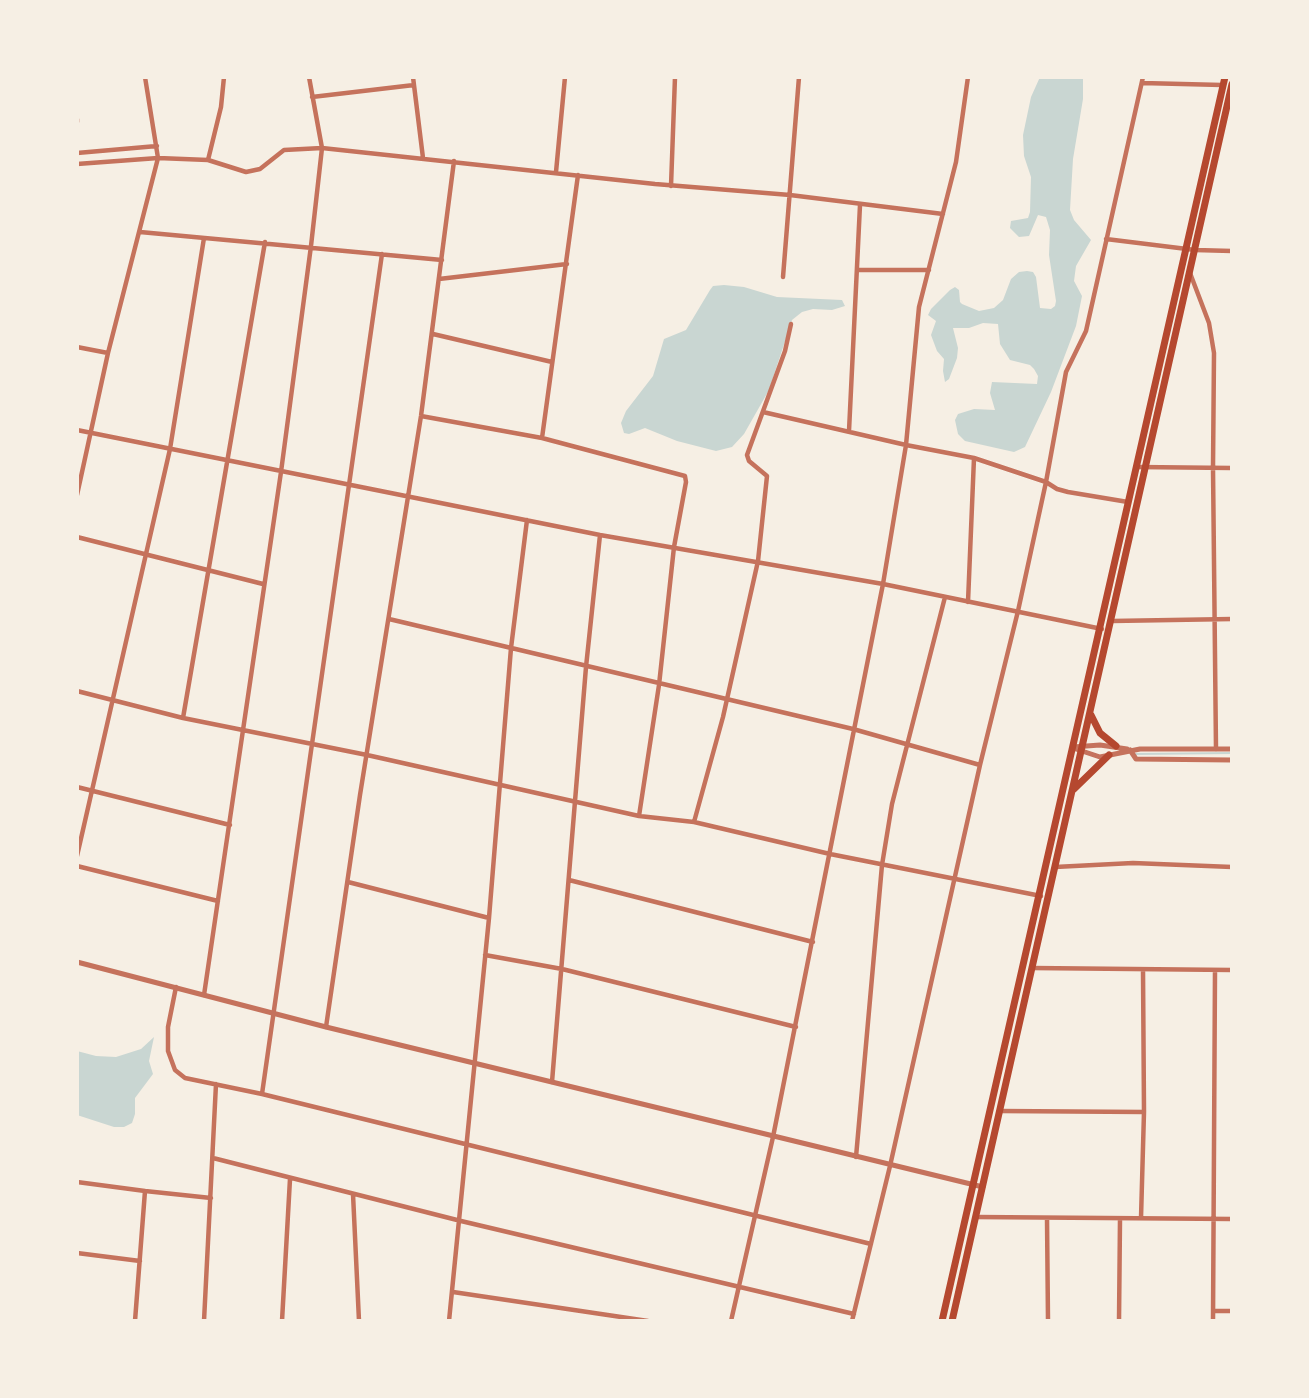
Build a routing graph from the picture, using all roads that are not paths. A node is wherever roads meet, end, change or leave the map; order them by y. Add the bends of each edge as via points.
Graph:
1 (145, 77) edge
2 (224, 77) edge
3 (309, 77) edge
4 (413, 77) edge
5 (565, 77) edge
6 (675, 77) edge
7 (799, 77) edge
8 (968, 77) edge
9 (1143, 80) edge
10 (1223, 81) edge
11 (1232, 84) edge
12 (414, 85) junction
13 (313, 97) junction
14 (1230, 99) edge
15 (157, 146) junction
16 (322, 148) junction
17 (77, 153) edge
18 (158, 158) junction
19 (424, 158) junction
20 (208, 160) junction
21 (454, 161) junction
22 (77, 164) edge
23 (556, 172) junction
24 (578, 175) junction
25 (671, 186) junction
26 (790, 195) junction
27 (860, 205) junction
28 (943, 215) junction
29 (140, 232) junction
30 (204, 238) junction
31 (1106, 239) junction
32 (265, 242) junction
33 (311, 246) junction
34 (1184, 248) junction
35 (1195, 250) junction
36 (1232, 251) edge
37 (382, 254) junction
38 (442, 260) junction
39 (566, 264) junction
40 (857, 270) junction
41 (929, 270) junction
42 (1190, 272) junction
43 (783, 277) dead end
44 (439, 279) junction
45 (791, 324) dead end
46 (433, 334) junction
47 (77, 348) edge
48 (108, 354) junction
49 (552, 362) junction
50 (763, 412) junction
51 (421, 416) junction
52 (77, 429) edge
53 (849, 431) junction
54 (91, 433) junction
55 (542, 438) junction
56 (906, 446) junction
57 (170, 449) junction
58 (974, 458) junction
59 (227, 461) junction
60 (1137, 467) junction
61 (1147, 468) junction
62 (1213, 468) junction
63 (1232, 468) edge
64 (281, 472) junction
65 (1046, 482) junction
66 (347, 485) junction
67 (77, 495) edge
68 (409, 497) junction
69 (1129, 502) junction
70 (527, 520) junction
71 (600, 535) junction
72 (77, 537) edge
73 (674, 547) junction
74 (145, 555) junction
75 (758, 561) junction
76 (206, 572) junction
77 (263, 584) junction
78 (883, 584) junction
79 (945, 597) junction
80 (968, 602) junction
81 (1018, 611) junction
82 (389, 619) junction
83 (1214, 619) junction
84 (1232, 619) edge
85 (1112, 621) junction
86 (1100, 629) junction
87 (1110, 630) junction
88 (511, 648) junction
89 (586, 667) junction
90 (659, 685) junction
91 (77, 691) edge
92 (113, 700) junction
93 (727, 700) junction
94 (1090, 714) junction
95 (183, 718) junction
96 (853, 729) junction
97 (244, 730) junction
98 (312, 743) junction
99 (907, 743) junction
100 (1116, 746) junction
101 (1073, 747) junction
102 (1083, 749) junction
103 (1216, 749) junction
104 (1232, 749) edge
105 (1130, 750) junction
106 (367, 755) junction
107 (1109, 755) junction
108 (1232, 760) edge
109 (981, 765) junction
110 (500, 784) junction
111 (77, 787) edge
112 (91, 790) junction
113 (1074, 790) junction
114 (575, 802) junction
115 (639, 816) junction
116 (694, 821) junction
117 (230, 825) junction
118 (830, 854) junction
119 (77, 856) edge
120 (882, 864) junction
121 (77, 866) edge
122 (1055, 867) junction
123 (1232, 867) edge
124 (956, 879) junction
125 (569, 880) junction
126 (348, 882) junction
127 (1039, 895) junction
128 (1048, 897) junction
129 (218, 901) junction
130 (489, 918) junction
131 (813, 942) junction
132 (485, 955) junction
133 (77, 962) edge
134 (1032, 968) junction
135 (562, 969) junction
136 (1143, 970) junction
137 (1215, 970) junction
138 (1232, 971) edge
139 (176, 988) junction
140 (204, 995) junction
141 (274, 1013) junction
142 (327, 1027) junction
143 (796, 1027) junction
144 (473, 1063) junction
145 (552, 1082) junction
146 (216, 1084) junction
147 (262, 1094) junction
148 (1000, 1111) junction
149 (1144, 1112) junction
150 (773, 1136) junction
151 (467, 1146) junction
152 (856, 1157) junction
153 (213, 1158) junction
154 (890, 1166) junction
155 (290, 1179) junction
156 (77, 1182) edge
157 (974, 1185) junction
158 (983, 1187) junction
159 (145, 1191) junction
160 (353, 1194) junction
161 (211, 1198) junction
162 (755, 1216) junction
163 (976, 1217) junction
164 (1047, 1218) junction
165 (1120, 1219) junction
166 (1141, 1219) junction
167 (1214, 1219) junction
168 (1232, 1219) edge
169 (461, 1221) junction
170 (871, 1244) junction
171 (77, 1253) edge
172 (140, 1261) junction
173 (738, 1288) junction
174 (453, 1292) junction
175 (1213, 1311) junction
176 (1232, 1311) edge
177 (854, 1314) junction
178 (135, 1321) edge
179 (204, 1321) edge
180 (282, 1321) edge
181 (359, 1321) edge
182 (449, 1321) edge
183 (648, 1321) edge
184 (731, 1321) edge
185 (852, 1321) edge
186 (942, 1321) edge
187 (952, 1321) edge
188 (1048, 1321) edge
189 (1119, 1321) edge
190 (1213, 1321) edge

1 - 15 street
2 - 20 street
3 - 13 street
4 - 12 street
5 - 23 street
6 - 25 street
7 - 26 street
8 - 28 street
9 - 10 street
9 - 31 street
10 - 34 highway
11 - 14 highway
12 - 13 street
12 - 19 street
13 - 16 street
14 - 35 highway
15 - 17 street
15 - 18 street
16 - 19 street
16 - 20 street via 284,150 254,172
16 - 33 street
18 - 20 street
18 - 22 street
18 - 29 street
19 - 21 street
21 - 23 street
21 - 38 street
23 - 24 street
24 - 25 street
24 - 39 street
25 - 26 street
26 - 27 street
26 - 43 street
27 - 28 street
27 - 40 street
28 - 41 street
29 - 30 street
29 - 48 street
30 - 32 street
30 - 57 street
31 - 34 street
31 - 65 street via 1086,331 1066,372
32 - 33 street
32 - 59 street
33 - 37 street
33 - 64 street
34 - 35 street
34 - 60 highway
35 - 36 street
35 - 42 highway
37 - 38 street
37 - 66 street
38 - 44 street
39 - 44 street
39 - 49 street
40 - 41 street
40 - 53 street
41 - 56 street via 919,307
42 - 61 highway
42 - 62 street via 1209,323 1214,353
44 - 46 street
45 - 50 street
46 - 49 street
46 - 51 street
47 - 48 street
48 - 54 street
49 - 55 street
50 - 53 street
50 - 75 street via 747,455 767,476
51 - 55 street
51 - 68 street
52 - 54 street
53 - 56 street
54 - 57 street
54 - 67 street
55 - 73 street via 685,476
56 - 58 street
56 - 78 street
57 - 59 street
57 - 74 street
58 - 65 street
58 - 80 street
59 - 64 street
59 - 76 street
60 - 61 street
60 - 69 highway
61 - 62 street
61 - 85 highway
62 - 63 street
62 - 83 street
64 - 66 street
64 - 77 street
65 - 69 street via 1068,492
65 - 81 street
66 - 68 street
66 - 98 street
68 - 70 street
68 - 82 street
69 - 86 highway
70 - 71 street
70 - 88 street
71 - 73 street
71 - 89 street
72 - 74 street
73 - 75 street
73 - 90 street
74 - 76 street
74 - 92 street
75 - 78 street
75 - 93 street
76 - 77 street
76 - 95 street
77 - 97 street
78 - 79 street
78 - 96 street
79 - 80 street
79 - 99 street
80 - 81 street
81 - 86 street
81 - 109 street
82 - 88 street
82 - 106 street
83 - 84 street
83 - 85 street
83 - 103 street
85 - 87 highway
86 - 87 street
86 - 101 highway
87 - 94 highway
88 - 89 street
88 - 110 street
89 - 90 street
89 - 114 street
90 - 93 street
90 - 115 street
91 - 92 street
92 - 95 street
92 - 112 street
93 - 96 street
93 - 116 street
94 - 100 highway via 1100,733
94 - 102 highway
95 - 97 street
96 - 99 street
96 - 118 street
97 - 98 street
97 - 117 street
98 - 106 street
98 - 141 street
99 - 109 street
99 - 120 street
100 - 102 street
100 - 105 street
101 - 102 street
101 - 127 highway
102 - 107 street via 1096,757
102 - 113 highway
103 - 104 street
103 - 105 street
105 - 107 street
105 - 108 street via 1136,759
106 - 110 street
106 - 126 street
107 - 113 highway
109 - 124 street
110 - 114 street
110 - 130 street
111 - 112 street
112 - 117 street
112 - 119 street
113 - 122 highway
114 - 115 street
114 - 125 street
115 - 116 street
116 - 118 street
117 - 129 street
118 - 120 street
118 - 131 street
120 - 124 street
120 - 152 street
121 - 129 street
122 - 123 street via 1133,863
122 - 128 highway
124 - 127 street
124 - 154 street
125 - 131 street
125 - 135 street
126 - 130 street
126 - 142 street
127 - 128 street
127 - 157 highway
128 - 134 highway
129 - 140 street
130 - 132 street
131 - 143 street
132 - 135 street
132 - 144 street
133 - 139 street
134 - 136 street
134 - 148 highway
135 - 143 street
135 - 145 street
136 - 137 street
136 - 149 street
137 - 138 street
137 - 167 street
139 - 140 street
139 - 146 street via 168,1027 171,1062 185,1078
140 - 141 street
141 - 142 street
141 - 147 street
142 - 144 street
143 - 150 street
144 - 145 street
144 - 151 street
145 - 150 street
146 - 147 street
146 - 153 street
147 - 151 street
148 - 149 street
148 - 158 highway
149 - 166 street
150 - 152 street
150 - 162 street
151 - 162 street
151 - 169 street
152 - 154 street
153 - 155 street
153 - 161 street
154 - 157 street
154 - 170 street
155 - 160 street
155 - 180 street
156 - 159 street
157 - 158 street
157 - 186 highway
158 - 163 highway
159 - 161 street
159 - 172 street
160 - 169 street
160 - 181 street
161 - 179 street
162 - 170 street
162 - 173 street
163 - 164 street
163 - 187 highway
164 - 165 street
164 - 188 street
165 - 166 street
165 - 189 street
166 - 167 street
167 - 168 street
167 - 175 street
169 - 173 street
169 - 174 street
170 - 177 street
171 - 172 street
172 - 178 street
173 - 177 street
173 - 184 street
174 - 182 street
174 - 183 street
175 - 176 street
175 - 190 street
177 - 185 street

